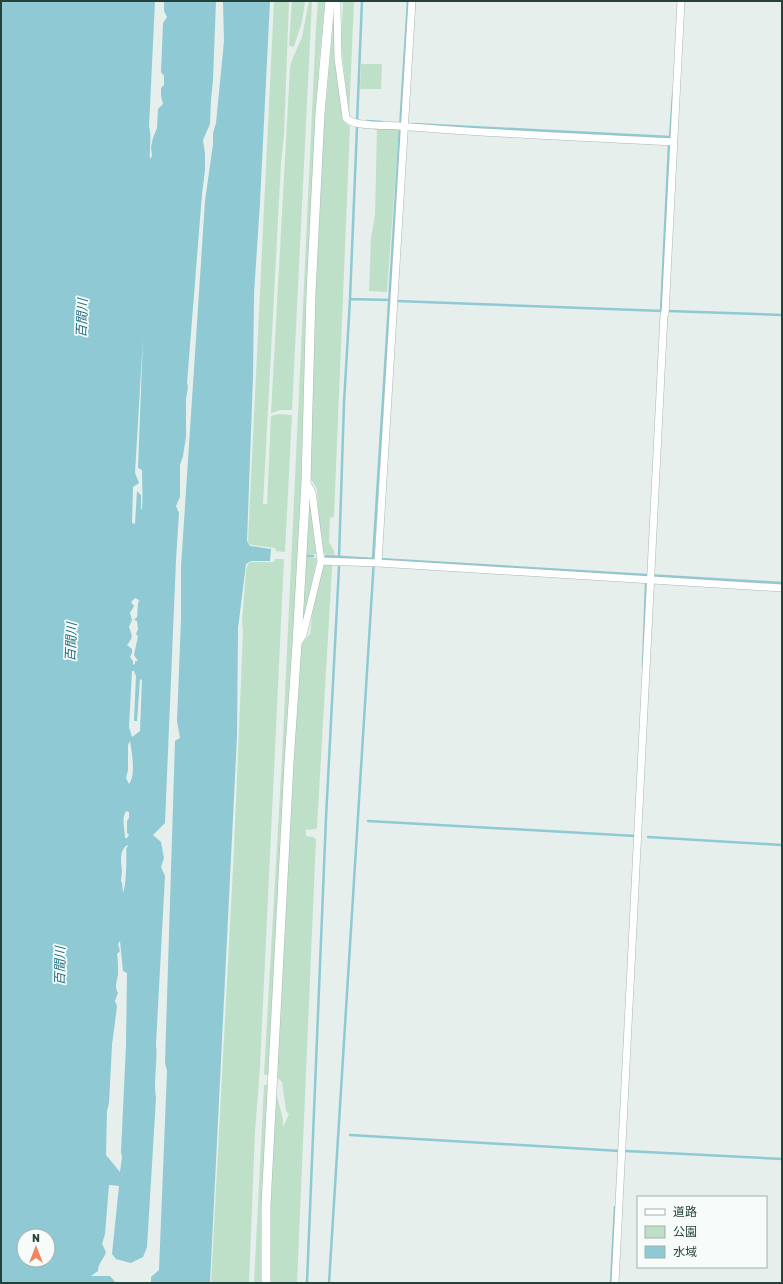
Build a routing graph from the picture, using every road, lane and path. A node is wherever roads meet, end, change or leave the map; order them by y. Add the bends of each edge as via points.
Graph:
1 (330, 1) edge
2 (335, 1) edge
3 (412, 1) edge
4 (681, 1) edge
5 (403, 125) junction
6 (673, 142) junction
7 (306, 482) junction
8 (321, 561) junction
9 (376, 561) junction
10 (651, 577) junction
11 (782, 588) edge
12 (297, 644) junction
13 (266, 1283) edge
14 (615, 1283) edge

1 - 7 street via 320,113 311,293
2 - 5 street via 338,58 346,118 356,124
3 - 5 street
4 - 6 street
5 - 6 street
5 - 9 street
6 - 10 street
7 - 8 street via 312,492
7 - 12 street
8 - 9 street
8 - 12 street via 303,635
9 - 10 street
10 - 11 street
10 - 14 street
12 - 13 street via 287,786 266,1205

